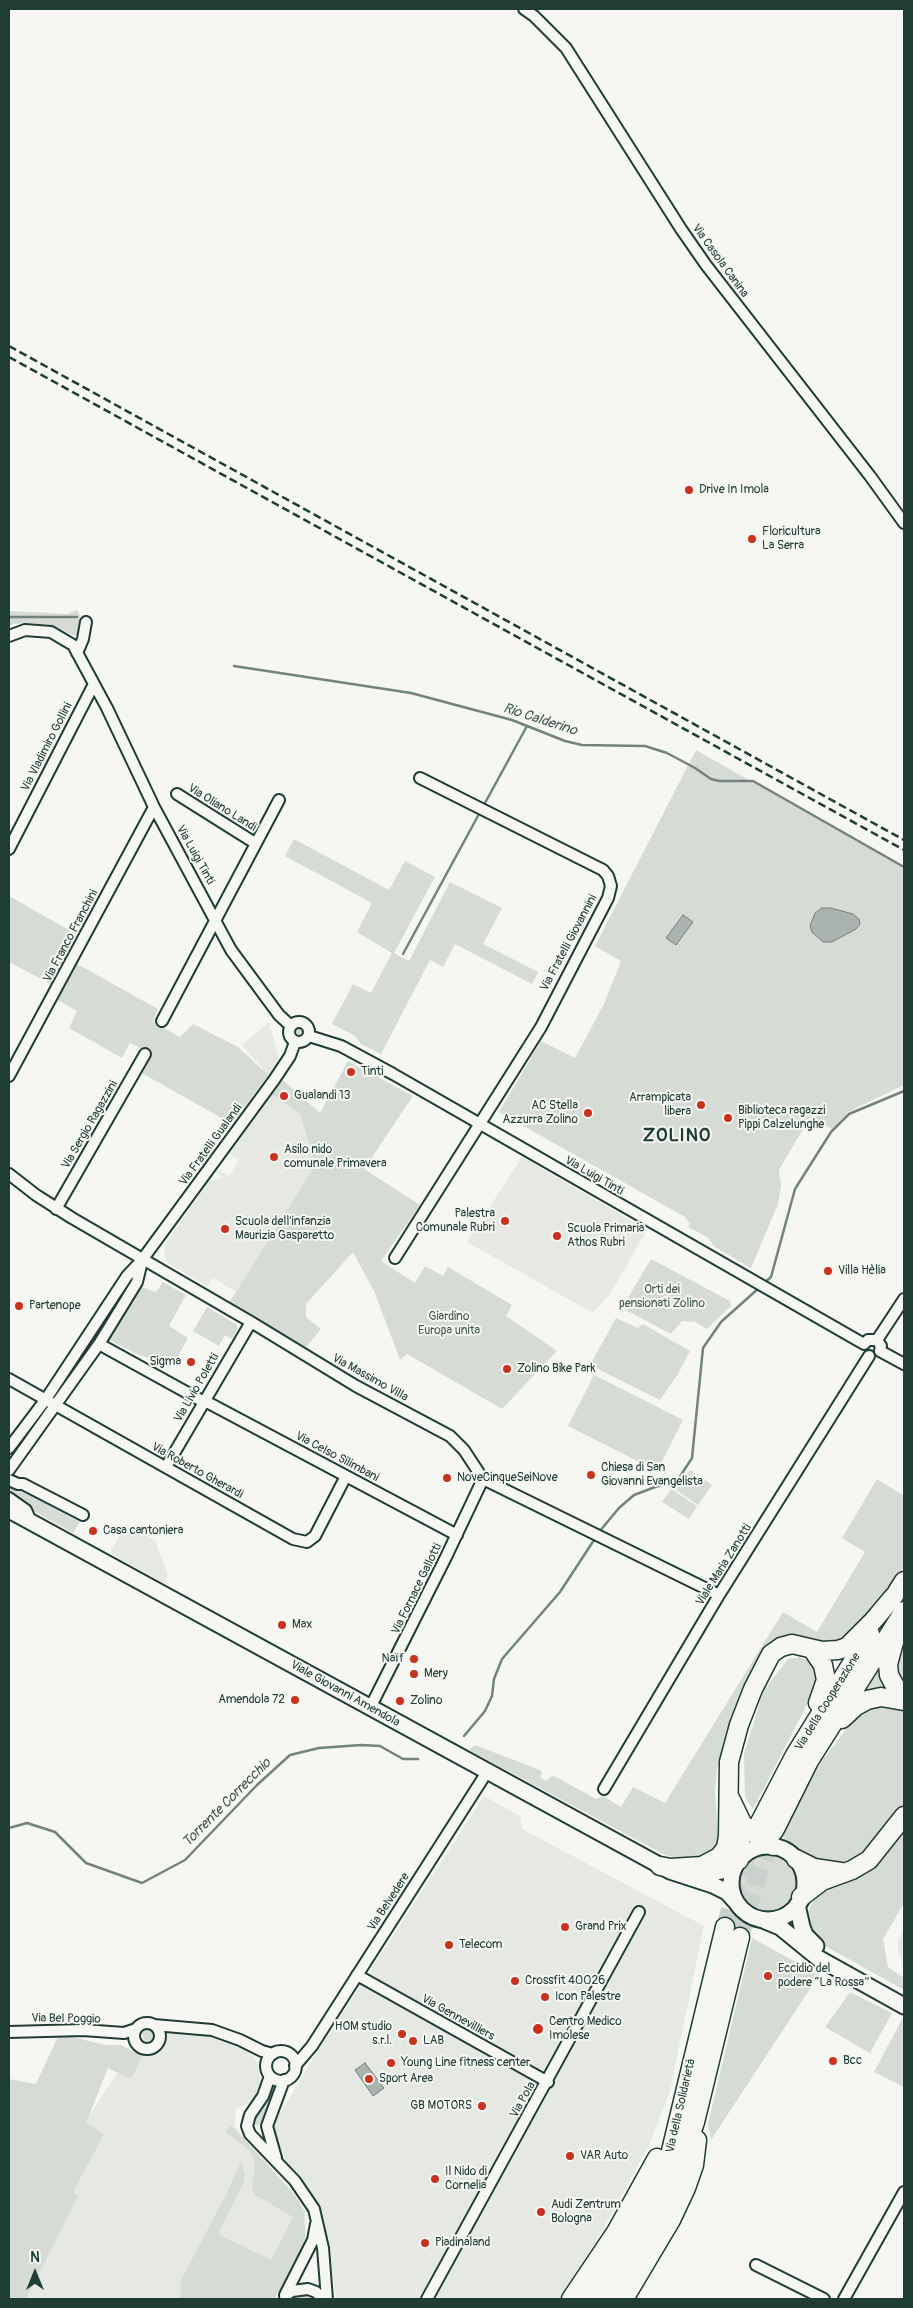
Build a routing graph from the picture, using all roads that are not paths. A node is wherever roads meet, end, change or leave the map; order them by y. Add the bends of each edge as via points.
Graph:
1 (524, 9) edge
2 (536, 12) edge
3 (904, 523) edge
4 (86, 622) dead end
5 (9, 636) edge
6 (77, 653) junction
7 (94, 684) junction
8 (420, 778) dead end
9 (176, 794) dead end
10 (279, 800) dead end
11 (154, 807) junction
12 (255, 843) junction
13 (9, 849) edge
14 (216, 920) junction
15 (162, 1021) dead end
16 (291, 1026) junction
17 (309, 1036) junction
18 (295, 1042) junction
19 (145, 1054) dead end
20 (9, 1076) edge
21 (479, 1124) junction
22 (9, 1174) edge
23 (56, 1209) junction
24 (395, 1258) dead end
25 (142, 1260) junction
26 (904, 1299) edge
27 (251, 1322) junction
28 (877, 1340) junction
29 (99, 1344) junction
30 (864, 1344) junction
31 (880, 1352) junction
32 (869, 1356) junction
33 (904, 1364) edge
34 (9, 1379) edge
35 (46, 1399) junction
36 (204, 1401) junction
37 (56, 1405) junction
38 (9, 1448) edge
39 (166, 1467) junction
40 (9, 1470) edge
41 (346, 1476) junction
42 (483, 1479) junction
43 (9, 1480) edge
44 (9, 1498) edge
45 (9, 1510) edge
46 (82, 1515) dead end
47 (31, 1522) junction
48 (457, 1535) junction
49 (900, 1588) edge
50 (720, 1596) junction
51 (904, 1611) edge
52 (904, 1617) edge
53 (812, 1649) junction
54 (904, 1700) edge
55 (370, 1708) junction
56 (802, 1758) junction
57 (487, 1772) junction
58 (728, 1788) junction
59 (604, 1789) dead end
60 (737, 1814) junction
61 (904, 1816) edge
62 (769, 1834) junction
63 (796, 1859) junction
64 (738, 1862) junction
65 (660, 1866) junction
66 (842, 1872) junction
67 (682, 1876) junction
68 (799, 1901) junction
69 (736, 1902) junction
70 (639, 1912) dead end
71 (759, 1918) junction
72 (725, 1927) tunnel mouth
73 (740, 1937) tunnel mouth
74 (357, 1975) junction
75 (904, 1996) edge
76 (904, 2006) edge
77 (154, 2025) junction
78 (174, 2027) junction
79 (136, 2029) junction
80 (9, 2032) edge
81 (124, 2033) junction
82 (159, 2042) junction
83 (136, 2044) junction
84 (312, 2046) junction
85 (256, 2048) junction
86 (273, 2054) junction
87 (289, 2054) junction
88 (266, 2063) junction
89 (295, 2066) junction
90 (689, 2071) junction
91 (270, 2076) junction
92 (284, 2080) junction
93 (705, 2080) junction
94 (548, 2082) junction
95 (266, 2126) junction
96 (248, 2131) junction
97 (278, 2163) junction
98 (904, 2192) edge
99 (316, 2218) junction
100 (756, 2265) dead end
101 (283, 2297) edge
102 (325, 2299) edge
103 (427, 2299) edge
104 (571, 2299) edge
105 (591, 2299) edge
106 (606, 2299) edge
107 (624, 2299) edge
108 (824, 2299) edge
109 (844, 2299) edge

1 - 2 street, Via Casola Canina
2 - 3 street, Via Casola Canina via 566,48 706,265
4 - 6 street
5 - 6 street, Via Luigi Tinti via 25,630 51,632 72,645
6 - 7 street, Via Luigi Tinti
7 - 11 street, Via Luigi Tinti
7 - 13 street, Via Vladimiro Gollini
8 - 21 street, Via Fratelli Giovannini via 603,870 611,886 608,898 541,1027
9 - 12 street, Via Oliano Landi
10 - 12 street, Via Oliano Landi
11 - 14 street, Via Luigi Tinti
11 - 20 street, Via Franco Franchini
12 - 14 street, Via Oliano Landi
14 - 15 street, Via Oliano Landi
14 - 16 street, Via Luigi Tinti via 247,973
16 - 17 street via 304,1023 309,1028
16 - 18 street via 289,1034
17 - 18 street via 304,1042
17 - 21 street, Via Luigi Tinti via 341,1046
18 - 25 street, Via Fratelli Gualandi via 274,1080
19 - 23 street, Via Sergio Ragazzini
21 - 24 street
21 - 30 street, Via Luigi Tinti
22 - 23 street, Via Massimo Villa
23 - 25 street, Via Massimo Villa
25 - 27 street, Via Massimo Villa
25 - 29 street, Via Fratelli Gualandi via 137,1282
25 - 35 street, Via Fratelli Gualandi via 127,1276
26 - 28 street
27 - 36 street, Via Livio Poletti
27 - 42 street, Via Massimo Villa via 356,1386 450,1436 464,1450
28 - 30 street via 868,1340
28 - 31 street
29 - 36 street, Via Celso Silimbani
29 - 37 street, Via Fratelli Gualandi
30 - 32 street
31 - 32 street
31 - 33 street
32 - 50 street, Viale Maria Zanotti
34 - 35 street, Via Roberto Gherardi
35 - 37 street, Via Roberto Gherardi
35 - 38 street, Via Fratelli Gualandi
36 - 39 street, Via Livio Poletti
36 - 41 street, Via Celso Silimbani
37 - 39 street, Via Roberto Gherardi
37 - 40 street, Via Fratelli Gualandi
39 - 41 street, Via Roberto Gherardi via 293,1539 307,1542 315,1536
41 - 48 street, Via Celso Silimbani
42 - 48 street, Via Fornace Gallotti
42 - 50 street, Via Massimo Villa
43 - 46 street
44 - 47 street via 26,1510
45 - 47 main road, Viale Giovanni Amendola
47 - 55 main road, Viale Giovanni Amendola
48 - 55 street, Via Fornace Gallotti
49 - 53 highway via 873,1622 846,1647 838,1650
49 - 56 highway, Via della Cooperazione
50 - 59 street, Viale Maria Zanotti
51 - 56 highway, Via della Cooperazione
52 - 54 highway via 890,1649 888,1664 889,1674
53 - 56 highway via 823,1665 826,1680
53 - 58 highway via 792,1644 771,1654 765,1663 739,1725 729,1762
54 - 56 highway via 881,1697 856,1706
55 - 57 main road, Viale Giovanni Amendola
56 - 62 highway, Via della Cooperazione
57 - 65 main road, Viale Giovanni Amendola
57 - 74 street, Via Belvedere
58 - 60 highway
58 - 65 highway via 728,1836 726,1848 719,1857 702,1866
60 - 62 highway via 750,1831
60 - 64 highway
61 - 66 highway via 869,1860
62 - 63 main road
62 - 64 main road
63 - 66 highway via 814,1868
63 - 68 main road via 804,1881
64 - 67 main road, Viale Giovanni Amendola via 706,1875
64 - 69 main road via 731,1878
65 - 67 main road, Viale Giovanni Amendola
66 - 68 highway via 822,1881
67 - 69 main road, Viale Giovanni Amendola via 714,1885
68 - 71 main road via 780,1917
68 - 75 main road via 805,1935 822,1952
69 - 71 main road via 750,1915
70 - 94 street, Via Pola
71 - 76 main road via 780,1927 818,1958
72 - 90 highway, Via della Solidarietà
73 - 93 highway, Via della Solidarietà
74 - 84 street, Via Belvedere
74 - 94 street, Via Gennevilliers
77 - 78 street, Via Bel Poggio
77 - 79 street, Via Bel Poggio via 142,2024
77 - 82 street via 160,2034
78 - 82 street
78 - 85 street, Via Bel Poggio via 212,2030
79 - 81 street, Via Bel Poggio
79 - 83 street
80 - 81 street, Via Bel Poggio via 83,2030
81 - 83 street
82 - 83 street via 148,2049
84 - 87 street
84 - 89 street, Via Belvedere
85 - 86 street, Via Bel Poggio
85 - 88 street
86 - 87 street, Via Bel Poggio via 281,2051
86 - 88 street
87 - 89 street
88 - 91 street
89 - 92 street via 292,2075
90 - 104 highway via 675,2117 653,2166 616,2232
90 - 105 highway, Via della Solidarietà via 669,2159 632,2233
91 - 92 street
91 - 96 street via 248,2121
92 - 95 street
93 - 106 highway, Via della Solidarietà via 677,2177 651,2228
93 - 107 highway via 694,2165 686,2188 671,2220
94 - 103 street, Via Pola
95 - 96 street via 258,2135
95 - 97 street
96 - 97 street
97 - 99 street via 309,2199
98 - 109 street
99 - 101 street via 313,2240
99 - 102 street via 323,2248
100 - 108 street
101 - 102 street via 292,2291 308,2289

